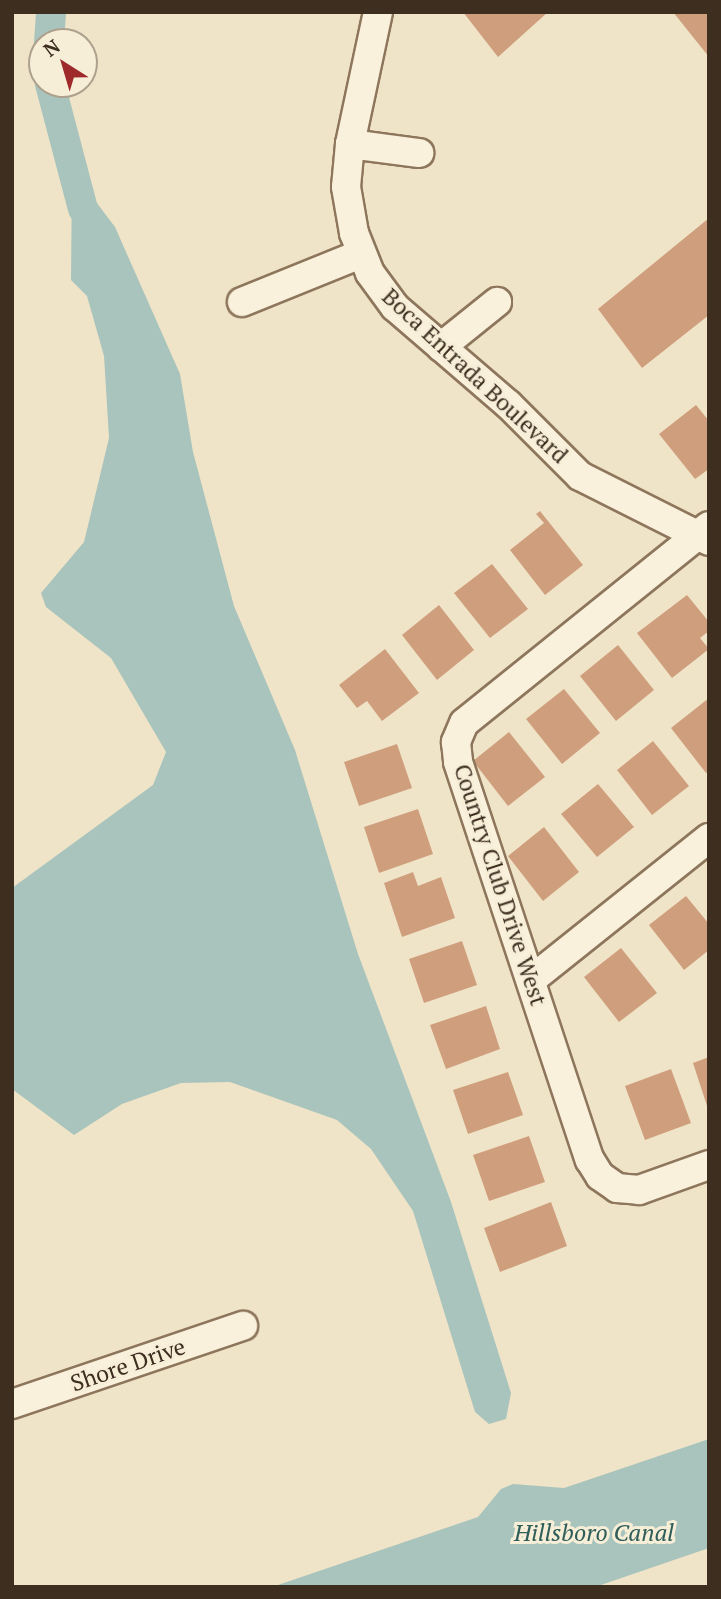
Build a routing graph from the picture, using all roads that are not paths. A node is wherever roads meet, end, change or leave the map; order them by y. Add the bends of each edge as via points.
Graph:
1 (378, 12) edge
2 (350, 144) junction
3 (419, 153) dead end
4 (361, 254) junction
5 (242, 302) dead end
6 (497, 302) dead end
7 (441, 346) junction
8 (704, 535) edge
9 (709, 838) edge
10 (531, 980) junction
11 (709, 1165) edge
12 (243, 1326) dead end
13 (12, 1404) edge

1 - 2 street, Boca Entrada Boulevard
2 - 3 street
2 - 4 street, Boca Entrada Boulevard via 346,187
4 - 5 street
4 - 7 street, Boca Entrada Boulevard via 395,307
6 - 7 street
7 - 8 street, Boca Entrada Boulevard via 580,475
8 - 10 street, Country Club Drive West via 464,723 456,742 458,762
9 - 10 street
10 - 11 street, Country Club Drive West via 590,1160 600,1176 617,1188 639,1189
12 - 13 street, Shore Drive

